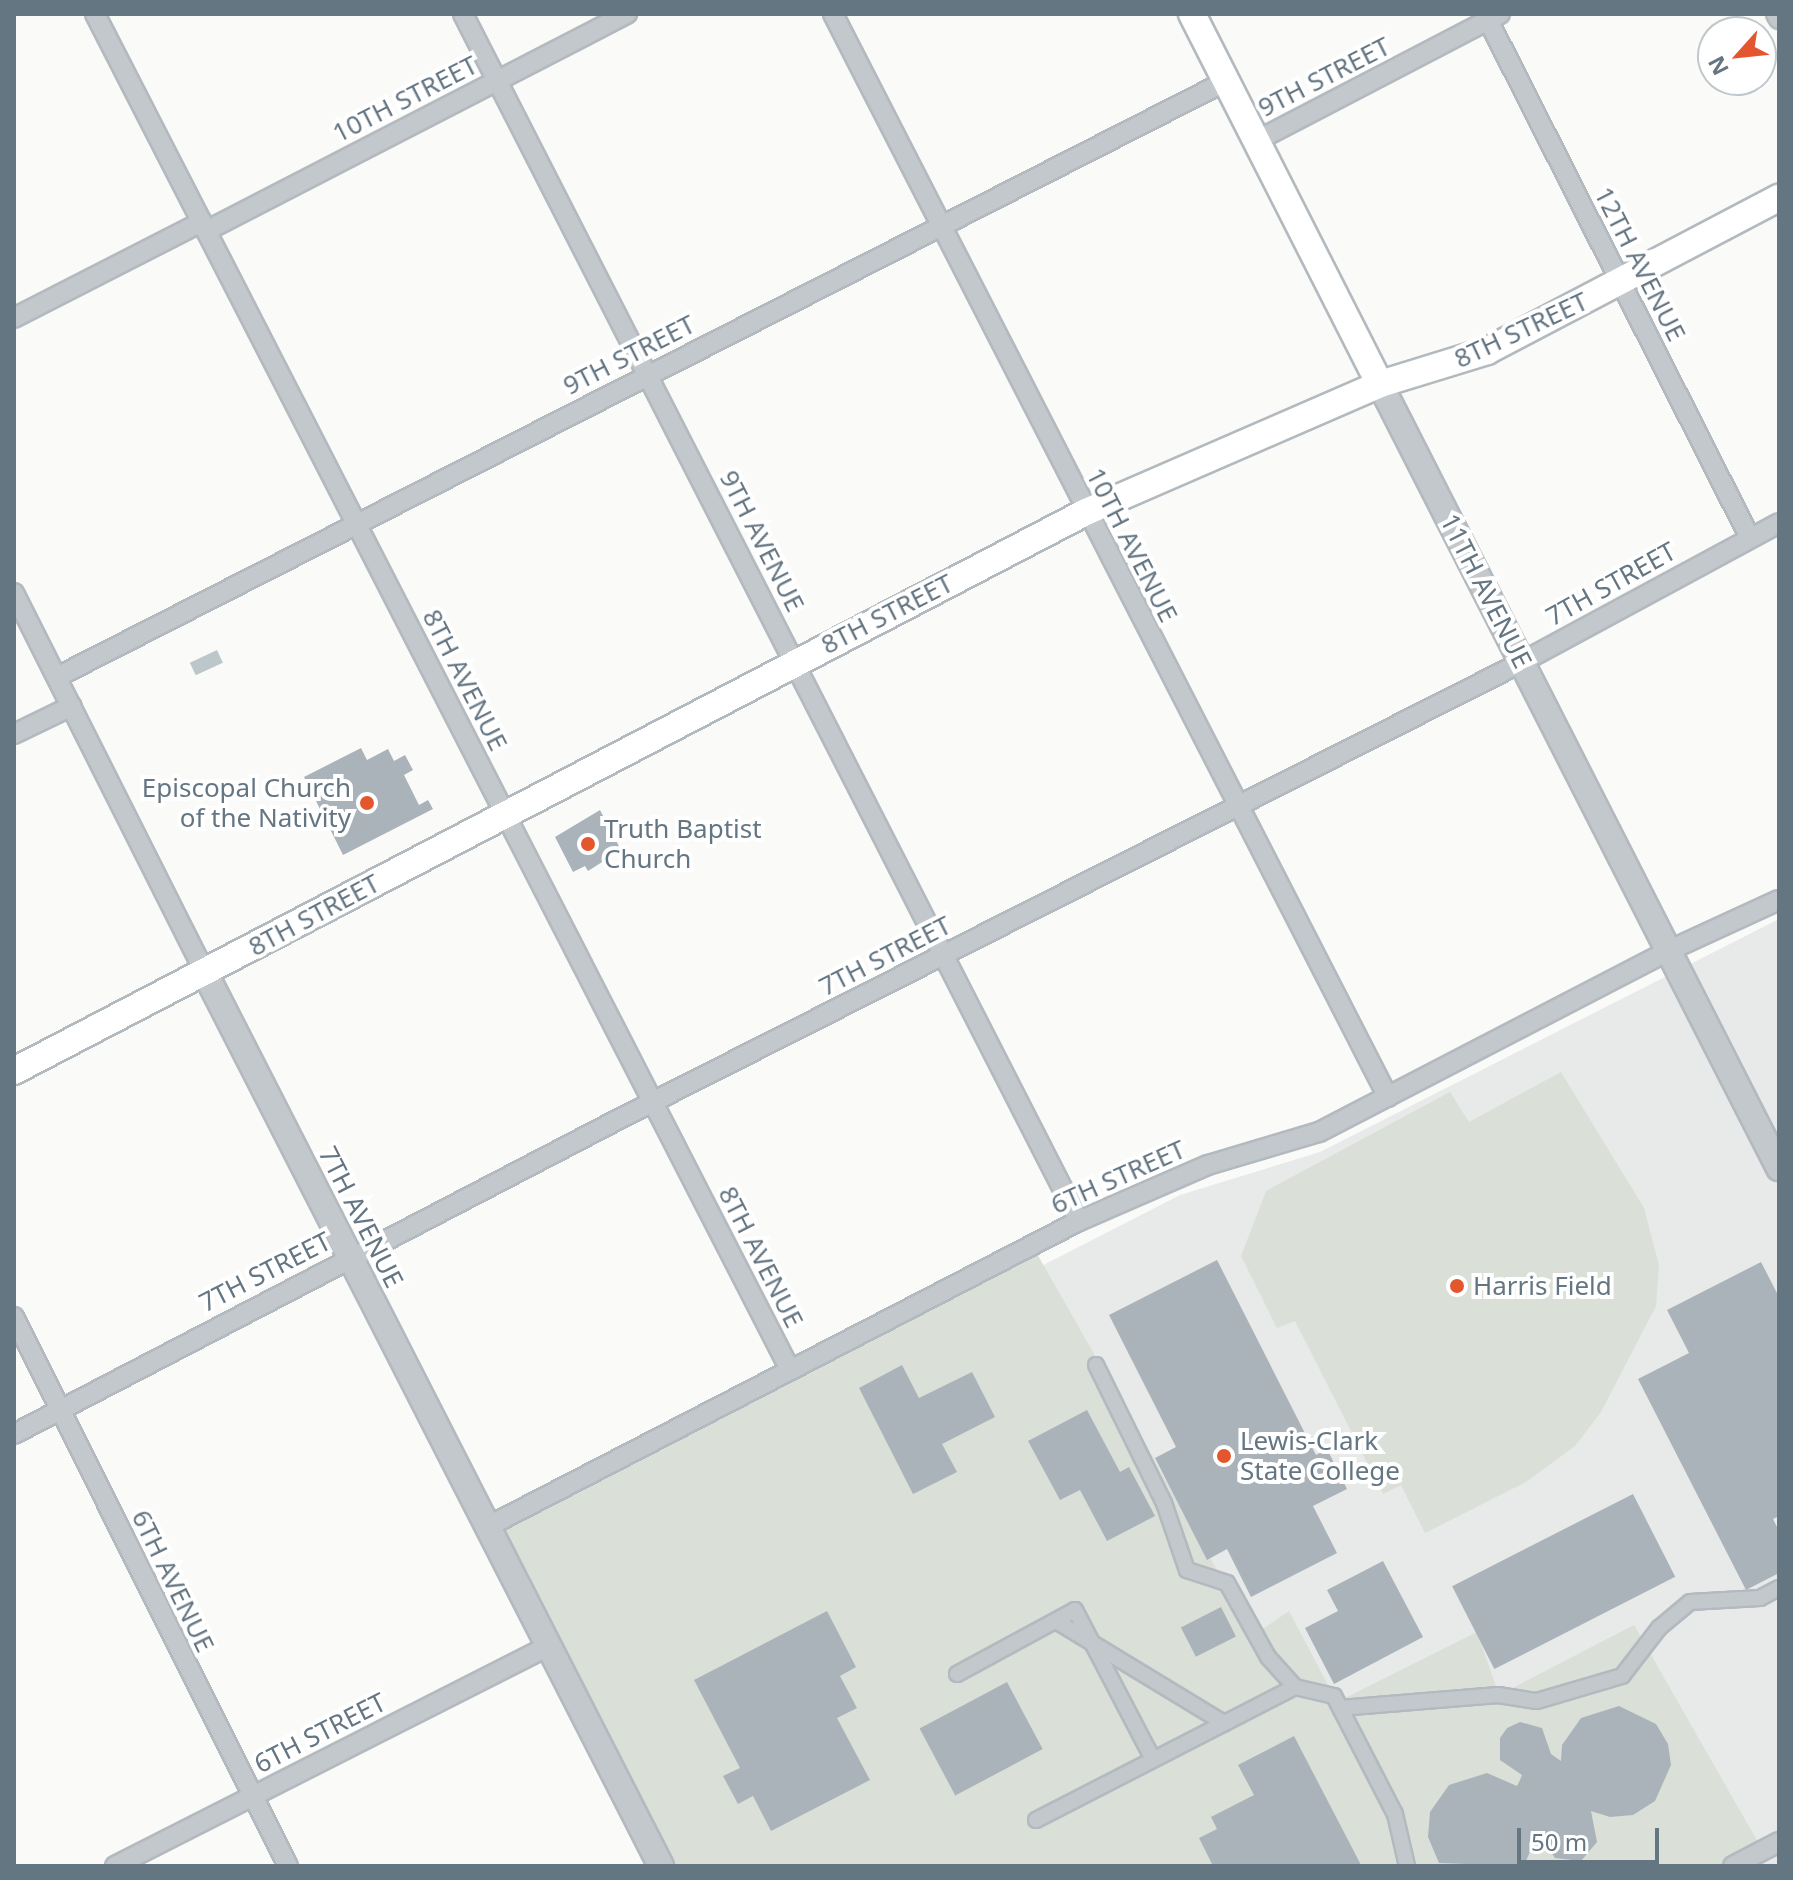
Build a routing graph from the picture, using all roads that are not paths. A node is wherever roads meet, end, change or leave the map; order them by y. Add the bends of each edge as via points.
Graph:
1 (95, 14) edge
2 (463, 14) edge
3 (627, 14) edge
4 (833, 14) edge
5 (1192, 14) edge
6 (1491, 16) edge
7 (497, 81) junction
8 (1226, 81) junction
9 (1256, 141) junction
10 (1779, 198) edge
11 (939, 224) junction
12 (204, 226) junction
13 (1620, 282) junction
14 (14, 318) edge
15 (647, 376) junction
16 (1380, 384) junction
17 (1086, 512) junction
18 (354, 524) junction
19 (1775, 525) edge
20 (1750, 538) junction
21 (1779, 545) edge
22 (14, 593) edge
23 (21, 622) edge
24 (794, 661) junction
25 (1522, 662) junction
26 (57, 677) junction
27 (72, 706) junction
28 (14, 734) edge
29 (1237, 807) junction
30 (505, 814) junction
31 (1779, 900) edge
32 (1668, 951) junction
33 (946, 955) junction
34 (205, 973) junction
35 (14, 1071) edge
36 (1388, 1097) junction
37 (652, 1102) junction
38 (1779, 1168) edge
39 (1079, 1221) junction
40 (350, 1258) junction
41 (14, 1317) edge
42 (1096, 1365) dead end
43 (790, 1370) junction
44 (60, 1410) junction
45 (14, 1434) edge
46 (489, 1526) junction
47 (1779, 1588) edge
48 (1091, 1642) junction
49 (548, 1646) junction
50 (957, 1674) dead end
51 (1295, 1687) junction
52 (1340, 1708) junction
53 (1224, 1723) junction
54 (1153, 1759) junction
55 (252, 1797) junction
56 (1036, 1820) dead end
57 (1779, 1842) edge
58 (115, 1866) edge
59 (288, 1866) edge
60 (661, 1866) edge
61 (1407, 1866) edge
62 (1733, 1866) edge

1 - 12 street, 8TH AVENUE
2 - 7 street, 9TH AVENUE
3 - 7 street, 10TH STREET
4 - 11 street, 10TH AVENUE
5 - 8 main road, 11TH AVENUE
6 - 9 street, 9TH STREET
6 - 13 street, 12TH AVENUE
7 - 12 street, 10TH STREET
7 - 15 street, 9TH AVENUE
8 - 9 main road, 11TH AVENUE
8 - 11 street, 9TH STREET
9 - 16 main road, 11TH AVENUE
10 - 13 main road, 8TH STREET
11 - 15 street, 9TH STREET
11 - 17 street, 10TH AVENUE
12 - 14 street, 10TH STREET
12 - 18 street, 8TH AVENUE
13 - 16 main road, 8TH STREET via 1487,351
13 - 20 street, 12TH AVENUE
15 - 18 street, 9TH STREET
15 - 24 street, 9TH AVENUE
16 - 17 main road, 8TH STREET
16 - 25 street, 11TH AVENUE
17 - 24 main road, 8TH STREET
17 - 29 street, 10TH AVENUE
18 - 26 street, 9TH STREET
18 - 30 street, 8TH AVENUE
19 - 20 street, 7TH STREET
19 - 21 street
20 - 25 street, 7TH STREET
22 - 23 street, 7TH AVENUE
23 - 26 street, 7TH AVENUE
24 - 30 main road, 8TH STREET
24 - 33 street, 9TH AVENUE
25 - 29 street, 7TH STREET
25 - 32 street, 11TH AVENUE
26 - 27 street, 7TH AVENUE
27 - 28 street
27 - 34 street, 7TH AVENUE
29 - 33 street, 7TH STREET
29 - 36 street, 10TH AVENUE
30 - 34 main road, 8TH STREET
30 - 37 street, 8TH AVENUE
31 - 32 street, 6TH STREET
32 - 36 street, 6TH STREET
32 - 38 street, 11TH AVENUE
33 - 37 street, 7TH STREET
33 - 39 street, 9TH AVENUE
34 - 35 main road, 8TH STREET
34 - 40 street, 7TH AVENUE
36 - 39 street, 6TH STREET via 1319,1132 1208,1165
37 - 40 street, 7TH STREET
37 - 43 street, 8TH AVENUE
39 - 43 street, 6TH STREET
40 - 44 street, 7TH STREET
40 - 46 street, 7TH AVENUE
41 - 44 street, 6TH AVENUE
42 - 51 street via 1159,1492 1187,1570 1227,1583 1268,1657
43 - 46 street, 6TH STREET
44 - 45 street, 7TH STREET
44 - 55 street, 6TH AVENUE
46 - 49 street, 7TH AVENUE
47 - 52 street via 1760,1598 1690,1602 1659,1628 1622,1676 1537,1701 1498,1695
48 - 50 street via 1075,1610
48 - 53 street
48 - 54 street
49 - 55 street, 6TH STREET
49 - 60 street, 7TH AVENUE
51 - 52 street via 1334,1696
51 - 53 street
52 - 61 street via 1395,1814
53 - 54 street
54 - 56 street
55 - 58 street, 6TH STREET
55 - 59 street, 6TH AVENUE
57 - 62 street

